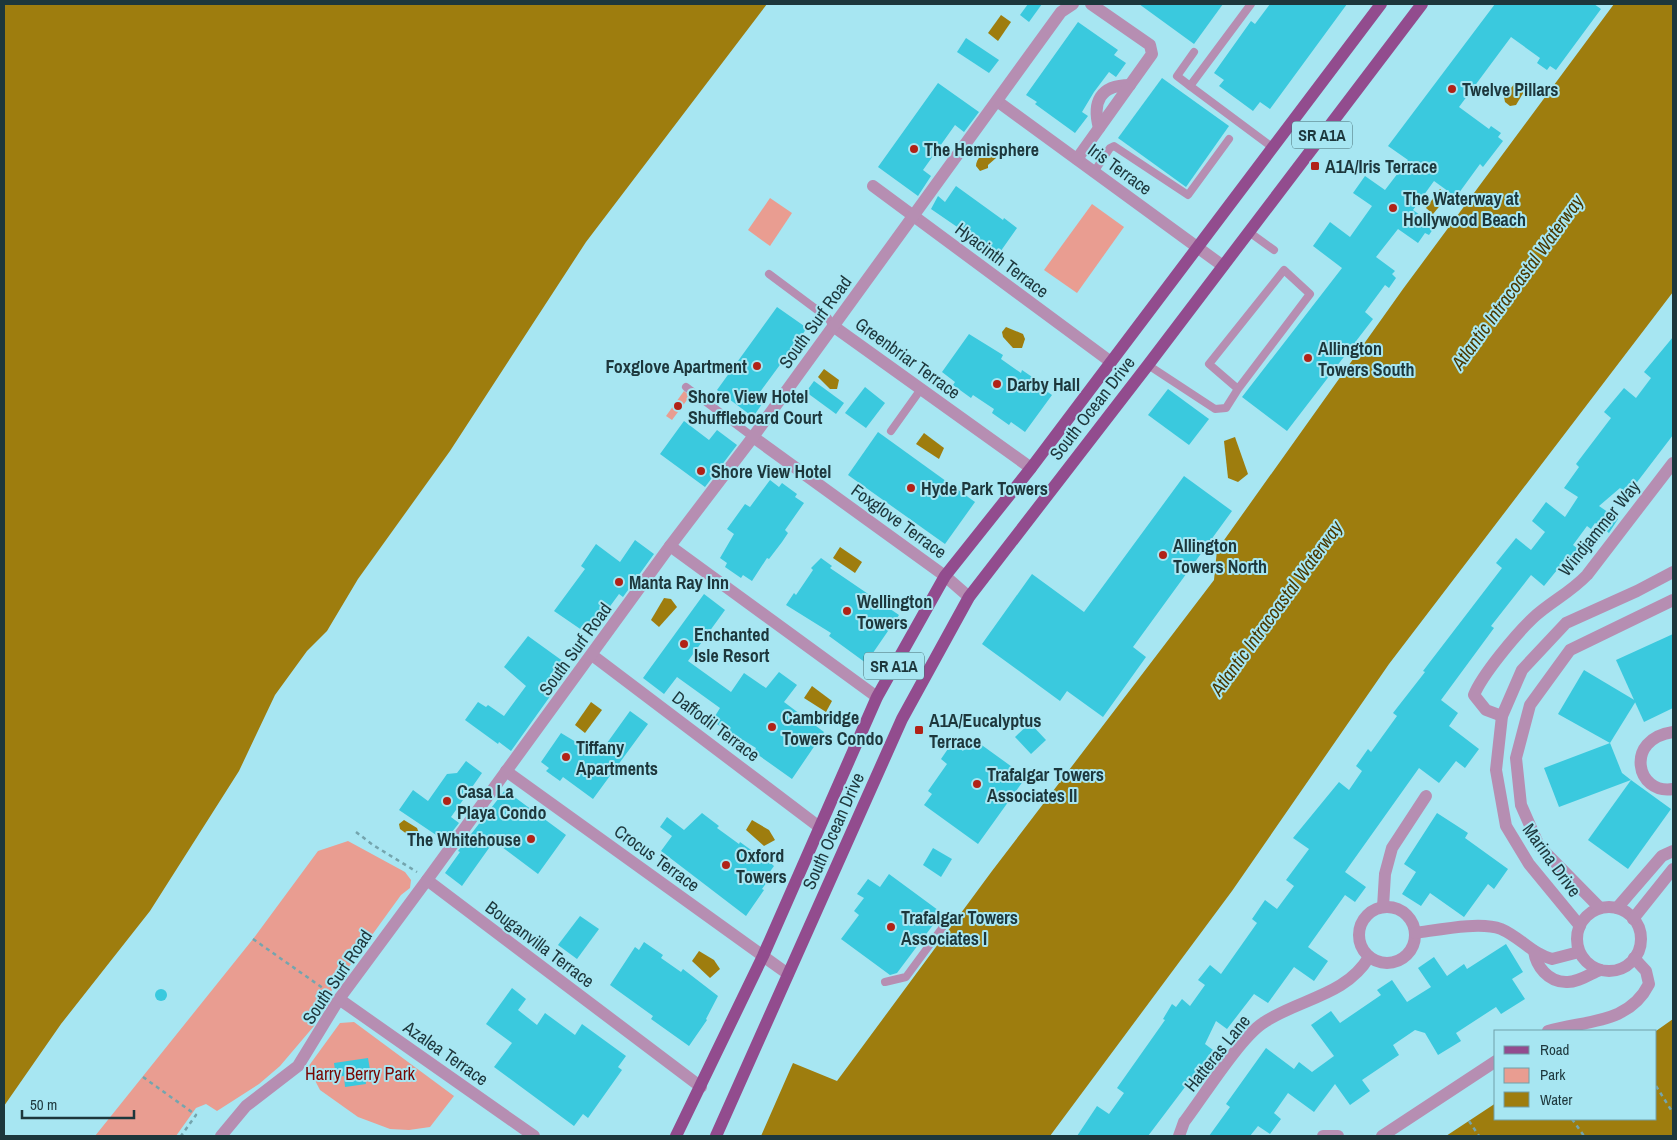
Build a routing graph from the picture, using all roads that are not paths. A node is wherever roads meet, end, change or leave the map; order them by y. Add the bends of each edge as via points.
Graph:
1 (1073, 4) edge
2 (1091, 4) edge
3 (1251, 4) edge
4 (1381, 4) edge
5 (1422, 4) edge
6 (1060, 8) edge
7 (1194, 52) dead end
8 (1190, 86) junction
9 (997, 101) junction
10 (1228, 140) dead end
11 (1272, 147) junction
12 (1076, 159) junction
13 (1094, 172) junction
14 (873, 186) dead end
15 (915, 216) junction
16 (1249, 232) junction
17 (1197, 248) junction
18 (1274, 250) dead end
19 (1223, 266) junction
20 (769, 274) dead end
21 (833, 326) junction
22 (1110, 362) junction
23 (1148, 364) junction
24 (686, 387) dead end
25 (921, 389) junction
26 (1238, 389) junction
27 (891, 431) dead end
28 (753, 437) junction
29 (1673, 463) edge
30 (1031, 468) junction
31 (670, 546) junction
32 (1673, 572) edge
33 (945, 576) junction
34 (969, 597) junction
35 (1673, 600) edge
36 (592, 655) junction
37 (877, 697) junction
38 (1502, 716) junction
39 (1673, 732) edge
40 (506, 771) junction
41 (1673, 789) edge
42 (1426, 796) dead end
43 (818, 826) junction
44 (1673, 851) edge
45 (1673, 869) edge
46 (428, 880) junction
47 (1383, 907) junction
48 (1600, 908) junction
49 (1617, 908) junction
50 (951, 916) dead end
51 (1634, 919) junction
52 (1580, 926) junction
53 (1415, 933) junction
54 (1534, 951) junction
55 (1579, 952) junction
56 (763, 956) junction
57 (1369, 957) junction
58 (1634, 958) junction
59 (1600, 970) junction
60 (788, 974) junction
61 (885, 982) dead end
62 (334, 996) junction
63 (1553, 1030) edge
64 (1494, 1063) edge
65 (702, 1087) junction
66 (221, 1136) edge
67 (534, 1136) edge
68 (676, 1136) edge
69 (716, 1136) edge
70 (1179, 1136) edge
71 (1323, 1136) edge
72 (1338, 1136) edge
73 (1382, 1136) edge

1 - 6 street, South Surf Road
2 - 12 street via 1150,45 1152,54
3 - 8 lane
4 - 11 main road, South Ocean Drive / SR A1A
5 - 16 main road, South Ocean Drive / SR A1A
6 - 9 street, South Surf Road
7 - 8 lane via 1178,76
8 - 11 lane
9 - 12 street, Iris Terrace
9 - 15 street, South Surf Road
10 - 13 lane via 1188,195 1114,146
11 - 17 main road, South Ocean Drive / SR A1A
12 - 13 street, Iris Terrace
13 - 17 street, Iris Terrace
14 - 15 street, Hyacinth Terrace
15 - 21 street, South Surf Road
15 - 22 street, Hyacinth Terrace
16 - 18 lane
16 - 19 main road, South Ocean Drive / SR A1A
17 - 19 street, Iris Terrace
17 - 22 main road, South Ocean Drive / SR A1A
19 - 23 main road, South Ocean Drive / SR A1A
20 - 21 lane, Greenbriar Terrace via 828,318
21 - 25 street, Greenbriar Terrace
21 - 28 street, South Surf Road
22 - 30 main road, South Ocean Drive / SR A1A
23 - 26 lane via 1215,409 1226,408
23 - 34 main road, South Ocean Drive / SR A1A
24 - 28 lane, Foxglove Terrace
25 - 27 lane
25 - 30 street, Greenbriar Terrace
26 - 26 lane via 1209,364 1284,270 1310,294
28 - 31 street, South Surf Road
28 - 33 street, Foxglove Terrace
29 - 38 street, Windjammer Way via 1587,575 1533,618 1480,681 1474,695 1486,710
30 - 33 main road, South Ocean Drive / SR A1A
31 - 36 street, South Surf Road
31 - 37 street
32 - 38 street, Marina Drive via 1566,623 1522,670
33 - 34 street, Foxglove Terrace
33 - 37 main road, South Ocean Drive / SR A1A
34 - 60 main road, South Ocean Drive / SR A1A via 902,720
35 - 48 street, Marina Drive via 1570,650 1530,705 1516,758 1521,805 1539,846
36 - 40 street, South Surf Road
36 - 43 street, Daffodil Terrace
37 - 43 main road, South Ocean Drive / SR A1A
38 - 52 street, Marina Drive via 1496,770 1506,826 1528,864
39 - 41 street via 1647,743 1640,759 1641,768 1651,784
40 - 46 street, South Surf Road
40 - 56 street, Crocus Terrace
42 - 47 street via 1392,848
43 - 56 main road, South Ocean Drive / SR A1A
44 - 49 street via 1662,856
45 - 51 street
46 - 62 street, South Surf Road
46 - 65 street, Bouganvilla Terrace
47 - 53 street via 1401,911 1413,924
47 - 57 street via 1367,915 1358,932 1363,950
48 - 49 street, Marina Drive
48 - 52 street, Marina Drive via 1585,918
49 - 51 street
50 - 61 lane via 906,977
51 - 58 street via 1641,935
52 - 55 street via 1577,936
53 - 54 street via 1482,926 1500,928
53 - 57 street via 1414,943 1404,958 1387,963
54 - 55 street via 1552,959
54 - 59 street via 1541,970 1554,979 1566,982
55 - 59 street
56 - 60 street, Crocus Terrace
56 - 65 main road, South Ocean Drive / SR A1A
57 - 70 street, Hatteras Lane via 1361,971 1346,984 1262,1023 1244,1041 1184,1122
58 - 59 street via 1621,969
58 - 63 street via 1646,971 1649,984 1641,999 1627,1011
60 - 69 main road, South Ocean Drive / SR A1A
62 - 66 street, South Surf Road via 298,1066 246,1106
62 - 67 street, Azalea Terrace
64 - 73 street
65 - 68 main road, South Ocean Drive / SR A1A
71 - 72 street

